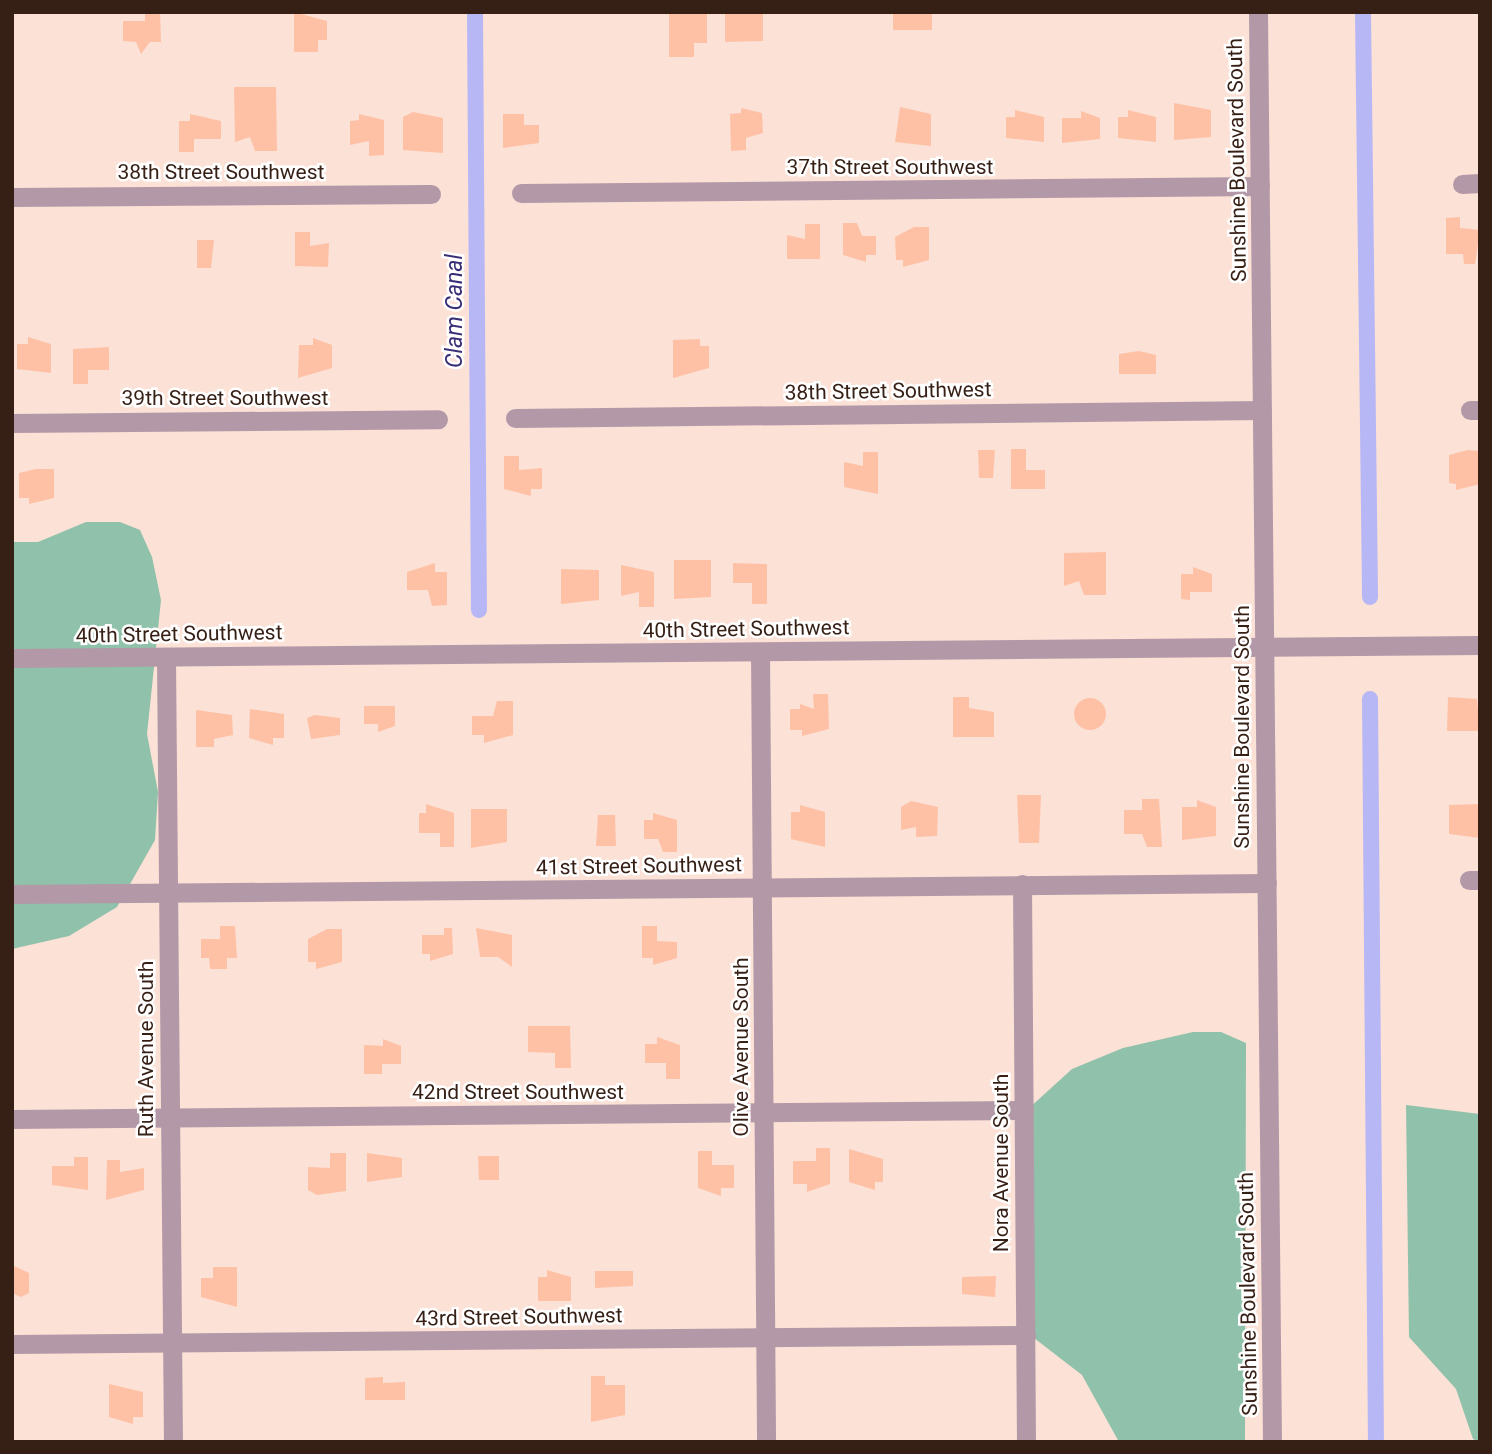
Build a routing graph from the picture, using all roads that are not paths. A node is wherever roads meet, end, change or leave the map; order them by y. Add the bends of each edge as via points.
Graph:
1 (1258, 12) edge
2 (1260, 186) junction
3 (521, 193) dead end
4 (431, 194) dead end
5 (12, 197) edge
6 (1262, 410) junction
7 (515, 418) dead end
8 (438, 419) dead end
9 (12, 423) edge
10 (1480, 645) edge
11 (1265, 647) junction
12 (760, 652) junction
13 (166, 657) junction
14 (12, 658) edge
15 (1266, 883) junction
16 (1022, 884) junction
17 (762, 887) junction
18 (12, 894) edge
19 (168, 894) junction
20 (1024, 1110) junction
21 (764, 1112) junction
22 (169, 1117) junction
23 (12, 1119) edge
24 (1026, 1335) junction
25 (766, 1338) junction
26 (172, 1343) junction
27 (12, 1344) edge
28 (173, 1442) edge
29 (766, 1442) edge
30 (1026, 1442) edge
31 (1272, 1442) edge

1 - 2 street, Sunshine Boulevard South
2 - 3 street, 37th Street Southwest
2 - 6 street, Sunshine Boulevard South
4 - 5 street, 38th Street Southwest
6 - 7 street, 38th Street Southwest
6 - 11 street, Sunshine Boulevard South
8 - 9 street, 39th Street Southwest
10 - 11 street, 40th Street Southwest
11 - 12 street, 40th Street Southwest
11 - 15 street, Sunshine Boulevard South
12 - 13 street, 40th Street Southwest
12 - 17 street, Olive Avenue South
13 - 14 street, 40th Street Southwest
13 - 19 street, Ruth Avenue South
15 - 16 street, 41st Street Southwest
15 - 31 street, Sunshine Boulevard South
16 - 17 street, 41st Street Southwest
16 - 20 street, Nora Avenue South
17 - 19 street, 41st Street Southwest
17 - 21 street, Olive Avenue South
18 - 19 street, 41st Street Southwest
19 - 22 street, Ruth Avenue South
20 - 21 street, 42nd Street Southwest
20 - 24 street, Nora Avenue South
21 - 22 street, 42nd Street Southwest
21 - 25 street, Olive Avenue South
22 - 23 street, 42nd Street Southwest
22 - 26 street, Ruth Avenue South
24 - 25 street, 43rd Street Southwest
24 - 30 street, Nora Avenue South
25 - 26 street, 43rd Street Southwest
25 - 29 street, Olive Avenue South
26 - 27 street, 43rd Street Southwest
26 - 28 street, Ruth Avenue South

